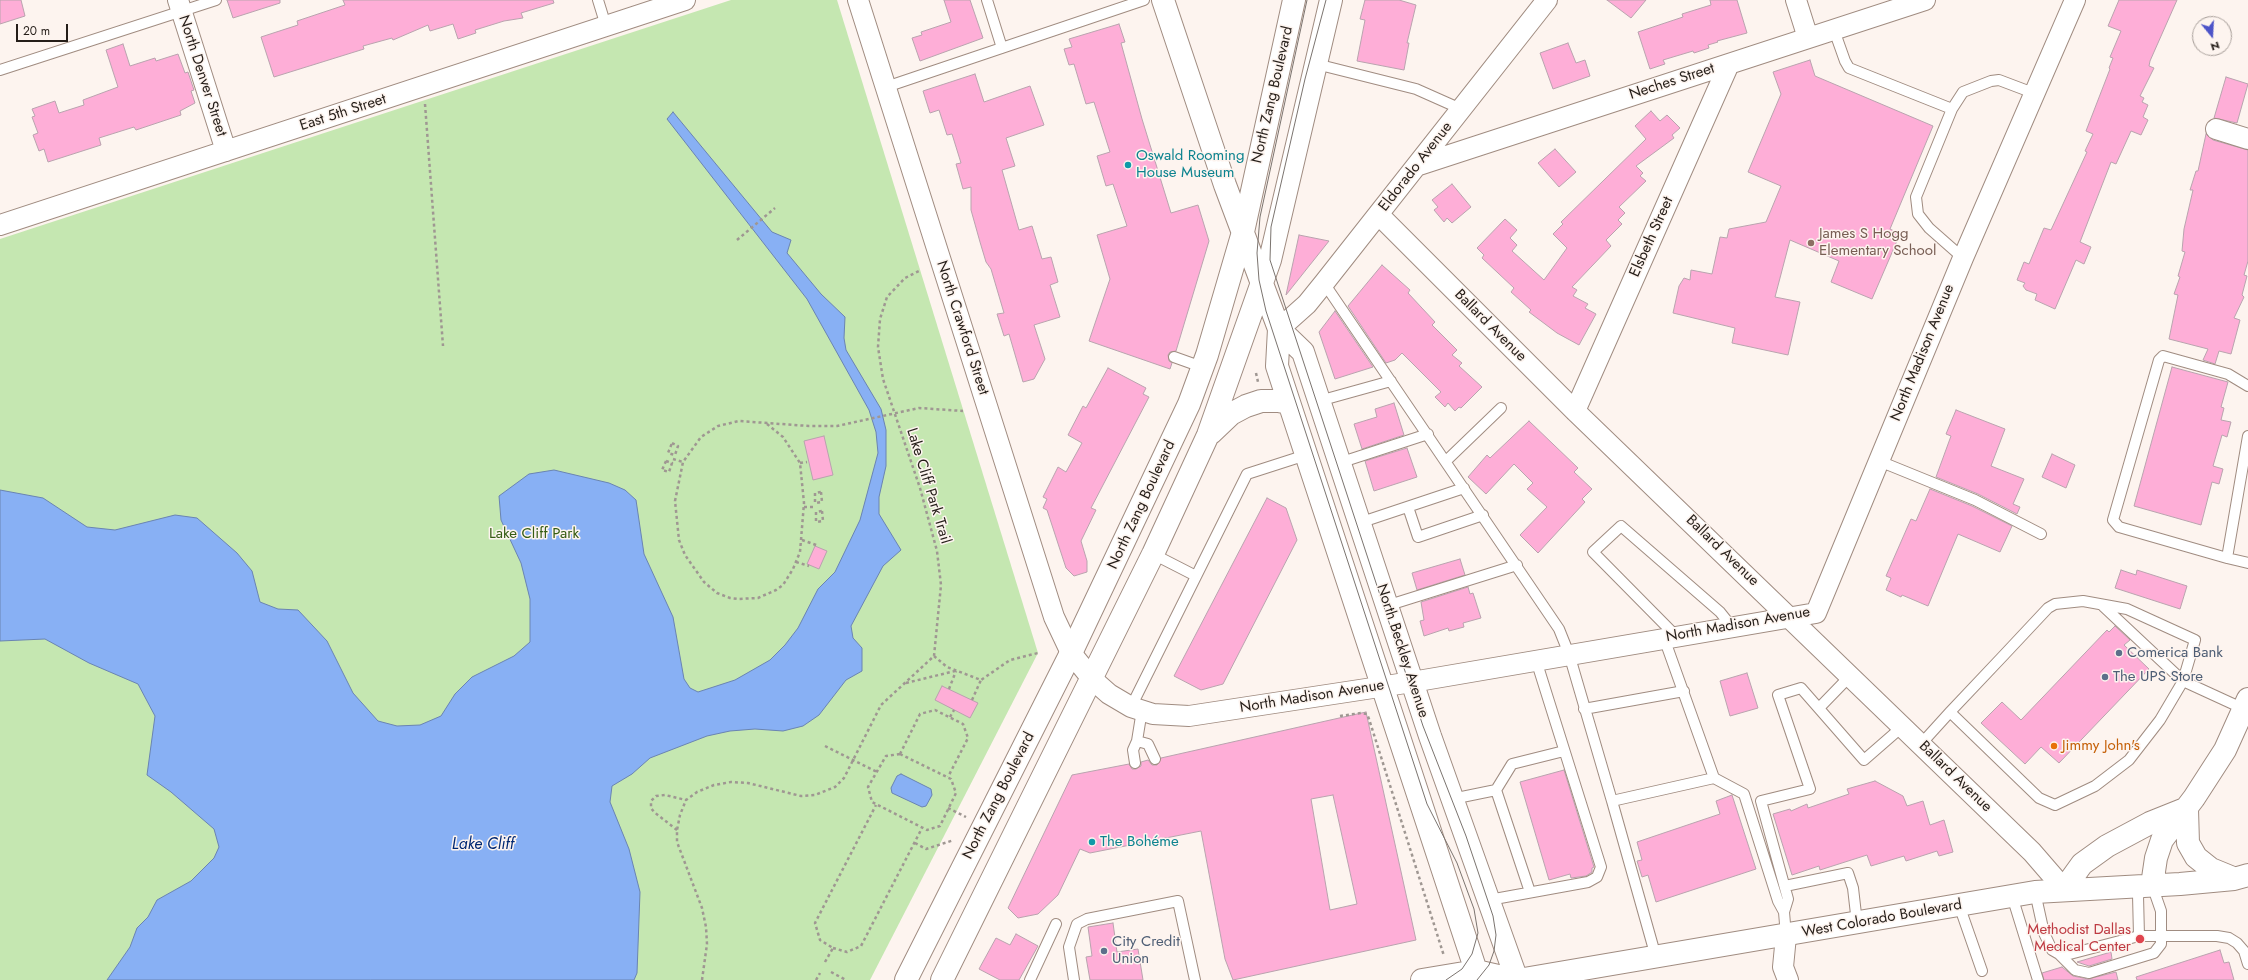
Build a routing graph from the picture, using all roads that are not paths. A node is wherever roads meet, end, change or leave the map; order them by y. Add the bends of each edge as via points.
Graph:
1 (216, 0) edge
2 (598, 0) edge
3 (685, 0) edge
4 (858, 0) edge
5 (987, 0) edge
6 (1144, 0) edge
7 (1163, 0) edge
8 (1294, 0) edge
9 (1331, 0) edge
10 (1547, 0) edge
11 (1796, 0) edge
12 (1925, 0) edge
13 (2075, 0) edge
14 (179, 6) edge
15 (606, 26) junction
16 (1834, 30) junction
17 (1808, 38) junction
18 (1002, 48) junction
19 (1316, 64) junction
20 (1729, 64) junction
21 (0, 70) edge
22 (886, 87) junction
23 (2036, 94) junction
24 (1461, 109) junction
25 (1952, 109) junction
26 (2216, 130) dead end
27 (2248, 139) edge
28 (226, 151) junction
29 (1419, 165) junction
30 (1379, 215) junction
31 (0, 225) edge
32 (1243, 232) junction
33 (1963, 258) junction
34 (1262, 283) junction
35 (1324, 283) junction
36 (1279, 329) junction
37 (1174, 358) dead end
38 (1202, 368) junction
39 (1391, 381) junction
40 (2248, 386) edge
41 (1319, 401) junction
42 (1289, 403) junction
43 (1501, 408) dead end
44 (1575, 411) junction
45 (1428, 434) junction
46 (1208, 435) junction
47 (2248, 436) edge
48 (1306, 455) junction
49 (1446, 461) junction
50 (1879, 461) junction
51 (1339, 462) junction
52 (1464, 488) junction
53 (1408, 507) junction
54 (1483, 515) junction
55 (1359, 523) junction
56 (2041, 534) dead end
57 (1153, 554) junction
58 (2227, 558) junction
59 (2248, 563) edge
60 (1517, 565) junction
61 (1196, 576) junction
62 (2102, 605) junction
63 (1386, 606) junction
64 (1791, 618) junction
65 (1732, 627) junction
66 (1670, 637) junction
67 (1071, 654) junction
68 (1569, 654) junction
69 (1536, 660) junction
70 (1851, 675) junction
71 (1092, 679) junction
72 (2182, 681) junction
73 (1412, 682) junction
74 (1382, 686) junction
75 (1684, 691) junction
76 (2246, 704) edge
77 (1136, 708) junction
78 (1819, 708) junction
79 (1584, 709) junction
80 (1950, 712) junction
81 (1903, 726) junction
82 (1137, 741) junction
83 (1921, 744) junction
84 (1564, 751) junction
85 (1155, 759) dead end
86 (1136, 763) dead end
87 (1714, 778) junction
88 (1496, 790) junction
89 (1452, 799) junction
90 (1612, 801) junction
91 (2187, 809) junction
92 (2241, 877) edge
93 (2152, 885) junction
94 (1785, 886) junction
95 (2064, 889) junction
96 (1530, 892) junction
97 (2036, 892) junction
98 (2012, 896) junction
99 (1489, 900) junction
100 (1959, 905) junction
101 (1784, 912) junction
102 (1857, 923) junction
103 (1056, 924) dead end
104 (2162, 935) junction
105 (1786, 936) junction
106 (2139, 936) junction
107 (2059, 954) junction
108 (1656, 957) junction
109 (2248, 964) edge
110 (1982, 971) dead end
111 (1478, 976) edge
112 (906, 980) edge
113 (942, 980) edge
114 (1030, 980) edge
115 (1074, 980) edge
116 (1195, 980) edge
117 (1422, 980) edge
118 (1517, 980) edge
119 (1788, 980) edge
120 (2038, 980) edge

1 - 14 lane
2 - 15 lane
3 - 15 street, East 5th Street
4 - 22 street, North Crawford Street
5 - 18 lane
6 - 18 lane
7 - 32 main road, North Beckley Avenue
8 - 32 main road, North Zang Boulevard
9 - 19 main road, North Zang Boulevard
10 - 24 street, Eldorado Avenue
11 - 17 street
12 - 16 street, Neches Street
13 - 23 street, North Madison Avenue
14 - 21 lane
14 - 28 street, North Denver Street
15 - 28 street, East 5th Street
16 - 17 street, Neches Street
16 - 25 lane via 1849,68
17 - 20 street, Neches Street
18 - 22 lane
19 - 24 lane via 1416,89
19 - 34 main road, North Zang Boulevard via 1270,260
20 - 29 street, Neches Street
20 - 44 street, Elsbeth Street
22 - 67 street, North Crawford Street via 1054,617
23 - 25 lane via 1998,80 1991,81 1963,92
23 - 33 street, North Madison Avenue
24 - 29 street, Eldorado Avenue
25 - 33 lane via 1916,197 1918,214 1929,228
26 - 27 street
28 - 31 street, East 5th Street
29 - 30 street, Eldorado Avenue
30 - 35 street, Eldorado Avenue
30 - 44 street, Ballard Avenue
32 - 34 main road, North Beckley Avenue
32 - 38 main road, North Zang Boulevard
33 - 50 street, North Madison Avenue
34 - 36 main road, North Beckley Avenue
34 - 46 main road, North Zang Boulevard
35 - 36 street, Eldorado Avenue via 1307,304
35 - 39 lane
36 - 41 main road, North Beckley Avenue via 1303,352
36 - 42 main road, North Beckley Avenue via 1277,366
37 - 38 lane
38 - 67 main road, North Zang Boulevard via 1166,456
39 - 41 lane
39 - 45 lane
40 - 58 lane via 2228,374 2163,356 2159,360 2114,520 2119,527
41 - 51 main road, North Beckley Avenue
42 - 46 main road via 1278,400 1261,401 1246,406 1231,414
42 - 48 main road, North Beckley Avenue
43 - 49 lane
44 - 64 street, Ballard Avenue
45 - 49 lane
45 - 51 lane
46 - 57 main road, North Zang Boulevard
47 - 58 lane
48 - 61 lane via 1247,474
48 - 74 main road, North Beckley Avenue
49 - 52 lane
50 - 56 lane via 1975,500
50 - 64 street, North Madison Avenue via 1816,613
51 - 55 main road, North Beckley Avenue
52 - 53 lane
52 - 54 lane
53 - 54 lane via 1418,537
53 - 55 lane
54 - 60 lane
55 - 63 main road, North Beckley Avenue
57 - 61 lane
57 - 71 main road, North Zang Boulevard
58 - 59 lane
60 - 63 lane
60 - 68 lane via 1559,629
61 - 77 lane
62 - 72 lane
62 - 72 lane via 2127,609 2195,640
62 - 80 lane via 2083,601 2055,604 2048,608
63 - 73 main road, North Beckley Avenue
64 - 65 street, North Madison Avenue
64 - 70 street, Ballard Avenue
65 - 66 street, North Madison Avenue
65 - 66 lane via 1720,612 1621,526 1593,552
66 - 68 street, North Madison Avenue
66 - 75 lane
67 - 71 street, North Madison Avenue
67 - 112 main road, North Zang Boulevard
68 - 69 street, North Madison Avenue
68 - 79 lane
69 - 73 street, North Madison Avenue
69 - 84 lane
70 - 78 lane
70 - 81 street, Ballard Avenue
71 - 77 street, North Madison Avenue via 1109,694
71 - 113 main road, North Zang Boulevard
72 - 76 lane
72 - 80 lane via 2160,720 2129,760 2095,786 2055,805 2039,798
73 - 74 street, North Madison Avenue
73 - 89 main road, North Beckley Avenue
74 - 77 street, North Madison Avenue via 1189,716 1153,714
74 - 111 main road, North Beckley Avenue
75 - 79 lane
75 - 87 lane
76 - 91 main road via 2225,750
77 - 82 lane
78 - 81 lane via 1864,760
78 - 94 lane via 1801,688 1778,695 1810,789 1761,801
79 - 90 lane
80 - 83 lane
81 - 83 street, Ballard Avenue
82 - 85 lane via 1148,744
82 - 86 lane via 1132,750
83 - 95 street, Ballard Avenue via 2032,852
84 - 88 lane via 1512,764
84 - 96 lane via 1601,867 1597,877 1588,882
87 - 90 lane
87 - 101 lane via 1744,794 1778,901
88 - 89 lane
88 - 96 lane
89 - 99 main road, North Beckley Avenue
90 - 108 lane
91 - 92 main road via 2188,843 2196,857 2211,869
91 - 93 main road via 2162,840
91 - 95 main road via 2150,823 2107,846 2082,864
92 - 93 main road, West Colorado Boulevard
93 - 95 main road, West Colorado Boulevard
93 - 104 lane via 2161,911
93 - 106 lane via 2138,895
94 - 101 lane via 1788,899
94 - 102 lane via 1848,874
95 - 97 main road, West Colorado Boulevard
96 - 99 lane
97 - 98 main road, West Colorado Boulevard
97 - 107 lane via 2044,933 2052,950
98 - 100 main road, West Colorado Boulevard
98 - 120 lane
99 - 118 main road, North Beckley Avenue
100 - 102 main road, West Colorado Boulevard
100 - 110 lane
101 - 105 lane
102 - 105 main road, West Colorado Boulevard
103 - 114 lane
104 - 106 lane
104 - 107 lane via 2161,944 2154,953 2089,974 2075,970
104 - 109 lane via 2230,938 2244,951
105 - 108 main road, West Colorado Boulevard
105 - 119 street via 1783,967
106 - 107 lane via 2066,955
108 - 118 main road, West Colorado Boulevard
111 - 117 main road
111 - 118 main road, West Colorado Boulevard
115 - 116 lane via 1069,948 1077,924 1087,919 1178,901

